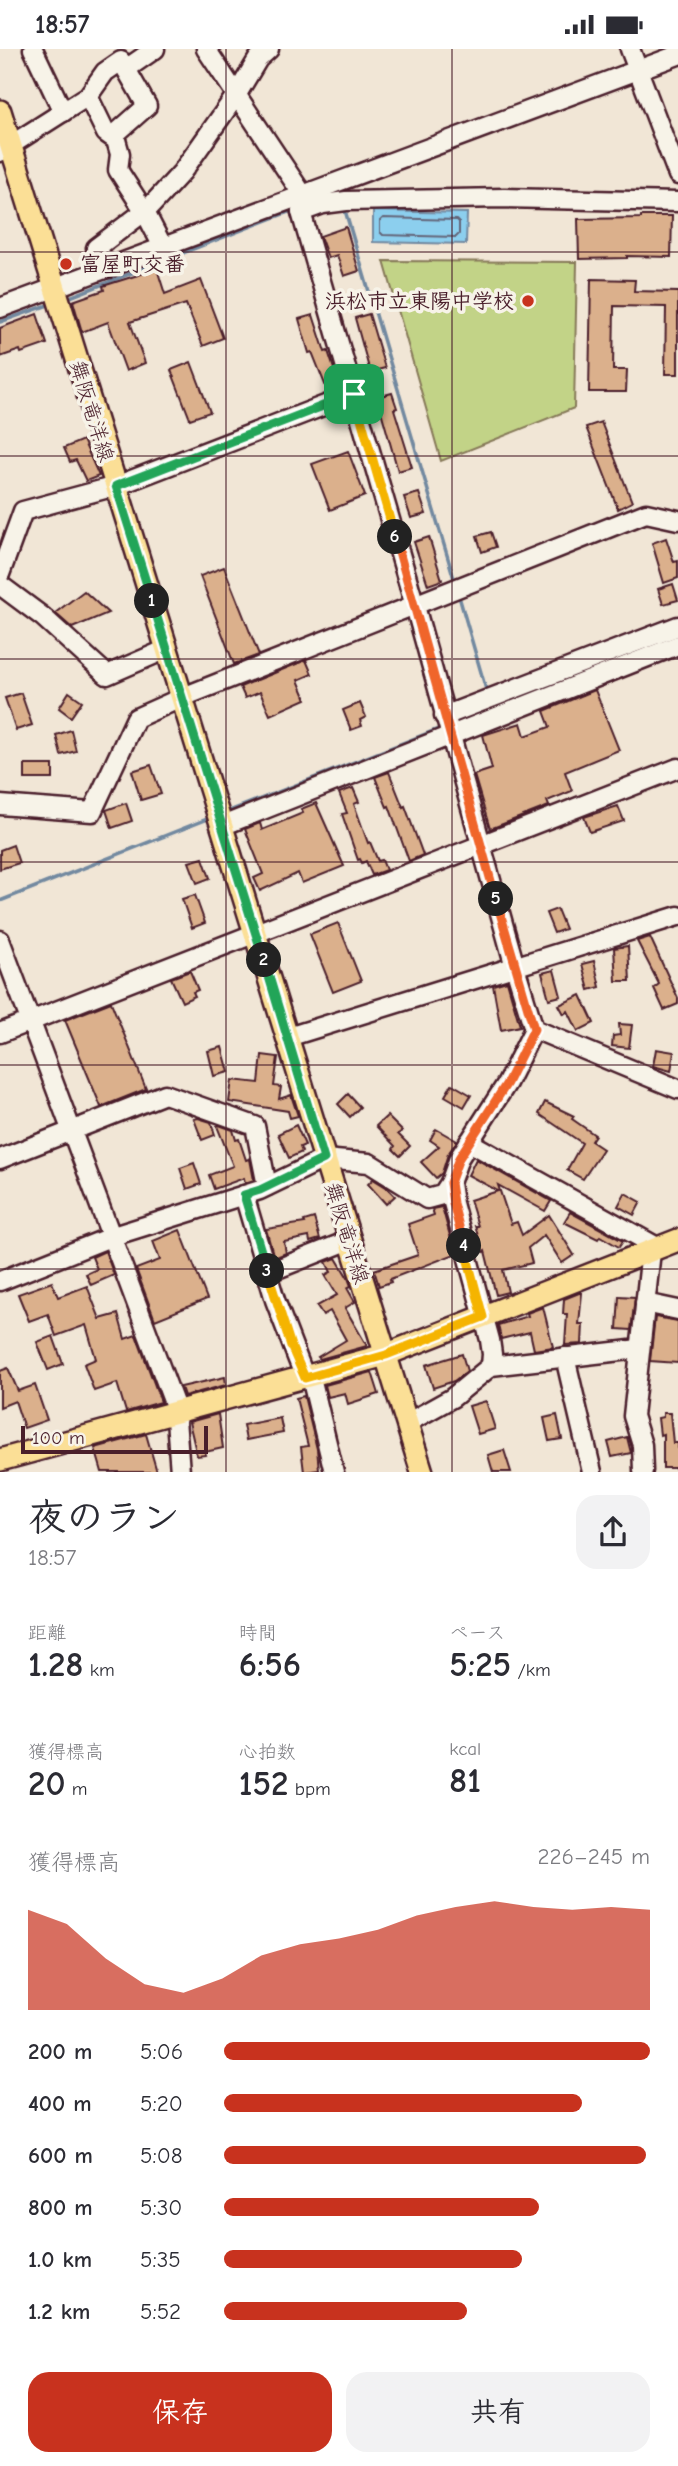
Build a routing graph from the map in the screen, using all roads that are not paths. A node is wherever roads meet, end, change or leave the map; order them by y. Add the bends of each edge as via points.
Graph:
1 (33, 49) edge
2 (155, 49) edge
3 (206, 49) edge
4 (268, 49) edge
5 (630, 49) edge
6 (678, 55) edge
7 (125, 69) junction
8 (638, 70) junction
9 (237, 94) junction
10 (88, 96) junction
11 (0, 111) edge
12 (64, 112) junction
13 (112, 137) junction
14 (5, 148) edge
15 (678, 175) edge
16 (678, 202) edge
17 (302, 204) junction
18 (145, 212) junction
19 (163, 247) junction
20 (109, 268) junction
21 (55, 289) junction
22 (2, 303) edge
23 (354, 394) junction
24 (116, 486) junction
25 (678, 520) edge
26 (0, 574) edge
27 (0, 585) edge
28 (415, 606) junction
29 (678, 626) edge
30 (678, 645) edge
31 (167, 649) junction
32 (183, 698) junction
33 (444, 716) junction
34 (450, 736) junction
35 (678, 768) edge
36 (0, 805) edge
37 (223, 827) junction
38 (481, 845) junction
39 (678, 916) edge
40 (256, 934) junction
41 (0, 940) edge
42 (515, 967) junction
43 (31, 1021) junction
44 (534, 1029) junction
45 (0, 1033) edge
46 (288, 1037) junction
47 (678, 1089) edge
48 (73, 1131) junction
49 (469, 1142) junction
50 (0, 1159) edge
51 (324, 1159) junction
52 (450, 1183) junction
53 (267, 1186) junction
54 (244, 1195) junction
55 (113, 1236) junction
56 (350, 1240) junction
57 (663, 1246) edge
58 (267, 1273) junction
59 (0, 1281) edge
60 (645, 1303) junction
61 (678, 1310) edge
62 (483, 1317) junction
63 (639, 1349) junction
64 (386, 1355) junction
65 (565, 1357) junction
66 (491, 1366) junction
67 (308, 1377) junction
68 (175, 1413) junction
69 (407, 1423) junction
70 (0, 1460) edge
71 (180, 1472) edge
72 (334, 1472) edge
73 (422, 1472) edge
74 (592, 1472) edge
75 (642, 1472) edge

1 - 12 street
2 - 7 street
3 - 9 street
4 - 9 street
5 - 8 street
6 - 8 street
7 - 10 street via 121,61 105,72
7 - 13 street via 147,106
8 - 15 street
8 - 17 street
9 - 17 street
9 - 18 street via 182,172
10 - 12 street
10 - 13 street
11 - 14 main road, 舞阪竜洋線
12 - 14 street
13 - 18 street via 120,154 118,170
14 - 21 main road, 舞阪竜洋線
16 - 17 street via 504,198
17 - 19 street
17 - 23 street
18 - 19 street
18 - 20 street via 96,249
19 - 20 street
20 - 21 street
21 - 22 street
21 - 24 main road, 舞阪竜洋線
23 - 24 street
23 - 28 street
24 - 26 street via 23,512
24 - 31 main road, 舞阪竜洋線
25 - 28 street via 646,513
27 - 31 street via 107,675
28 - 32 street
28 - 33 street
29 - 33 street
30 - 34 street
31 - 32 main road, 舞阪竜洋線
32 - 36 street via 136,718 92,812
32 - 37 main road, 舞阪竜洋線
33 - 34 street
34 - 37 street
34 - 38 street
35 - 38 street
37 - 40 main road, 舞阪竜洋線
38 - 40 street
38 - 42 street
39 - 42 street
40 - 43 street
40 - 46 main road, 舞阪竜洋線
41 - 43 street
42 - 44 street
42 - 46 street
43 - 45 street
43 - 48 street
44 - 47 street
44 - 49 street via 507,1083
46 - 51 main road, 舞阪竜洋線
48 - 50 street
48 - 53 street via 164,1094 255,1126
48 - 55 street
49 - 52 street
49 - 57 street
51 - 52 street via 369,1163 427,1199 442,1195
51 - 53 street
51 - 56 main road, 舞阪竜洋線
52 - 62 street
53 - 54 street
54 - 55 street
54 - 58 street
55 - 59 street
55 - 68 street
56 - 58 street
56 - 64 main road, 舞阪竜洋線
57 - 60 street
57 - 62 main road
58 - 67 street via 291,1346
60 - 61 street
60 - 63 street
62 - 64 main road
62 - 66 street
63 - 65 street
63 - 75 street via 632,1416 642,1445
64 - 67 main road
64 - 69 main road, 舞阪竜洋線
65 - 66 street
65 - 74 street
66 - 69 street via 452,1398
67 - 68 main road
67 - 72 street
68 - 70 main road
68 - 71 street
69 - 73 main road, 舞阪竜洋線

